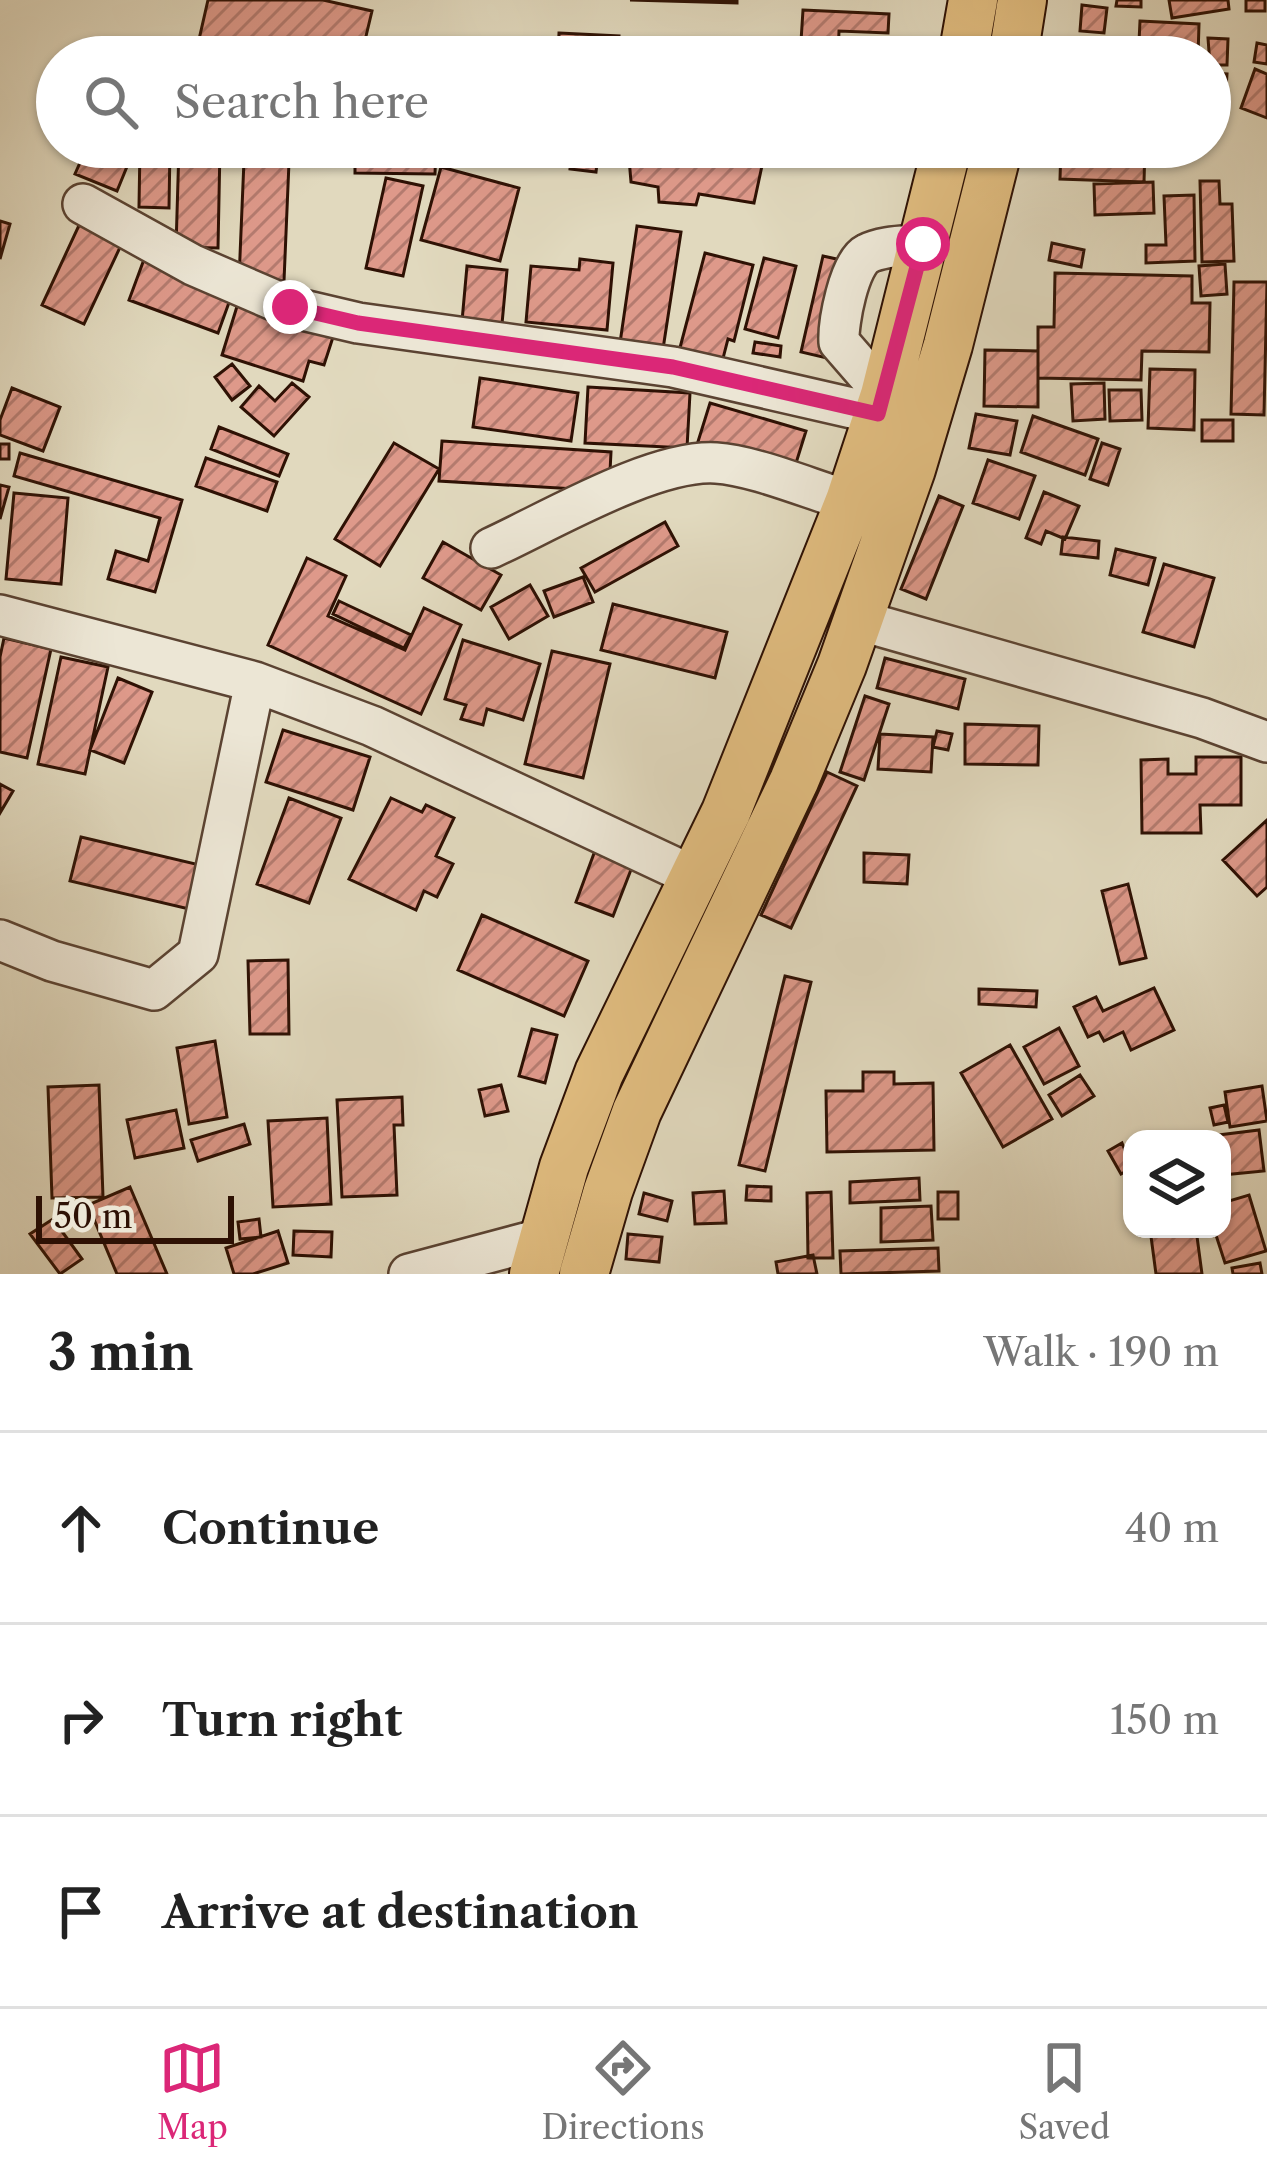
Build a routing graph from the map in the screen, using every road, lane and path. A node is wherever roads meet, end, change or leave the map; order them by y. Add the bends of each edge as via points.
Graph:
1 (973, 0) edge
2 (1022, 0) edge
3 (967, 36) edge
4 (1016, 36) edge
5 (942, 168) edge
6 (995, 168) edge
7 (83, 204) dead end
8 (882, 405) junction
9 (850, 501) junction
10 (490, 548) dead end
11 (0, 615) edge
12 (858, 620) junction
13 (255, 682) junction
14 (1267, 742) edge
15 (695, 877) junction
16 (0, 940) edge
17 (539, 1256) edge
18 (409, 1274) edge
19 (584, 1274) edge

1 - 3 main road
2 - 4 main road
5 - 8 main road
6 - 12 main road via 942,366
7 - 8 street via 290,307
8 - 9 main road
9 - 10 street via 717,463 693,465 648,476
9 - 15 main road
11 - 13 street
12 - 14 street
12 - 19 main road via 794,781 638,1111
13 - 15 street via 372,726
13 - 16 street via 198,954 154,990
15 - 17 main road via 599,1072
17 - 18 street

